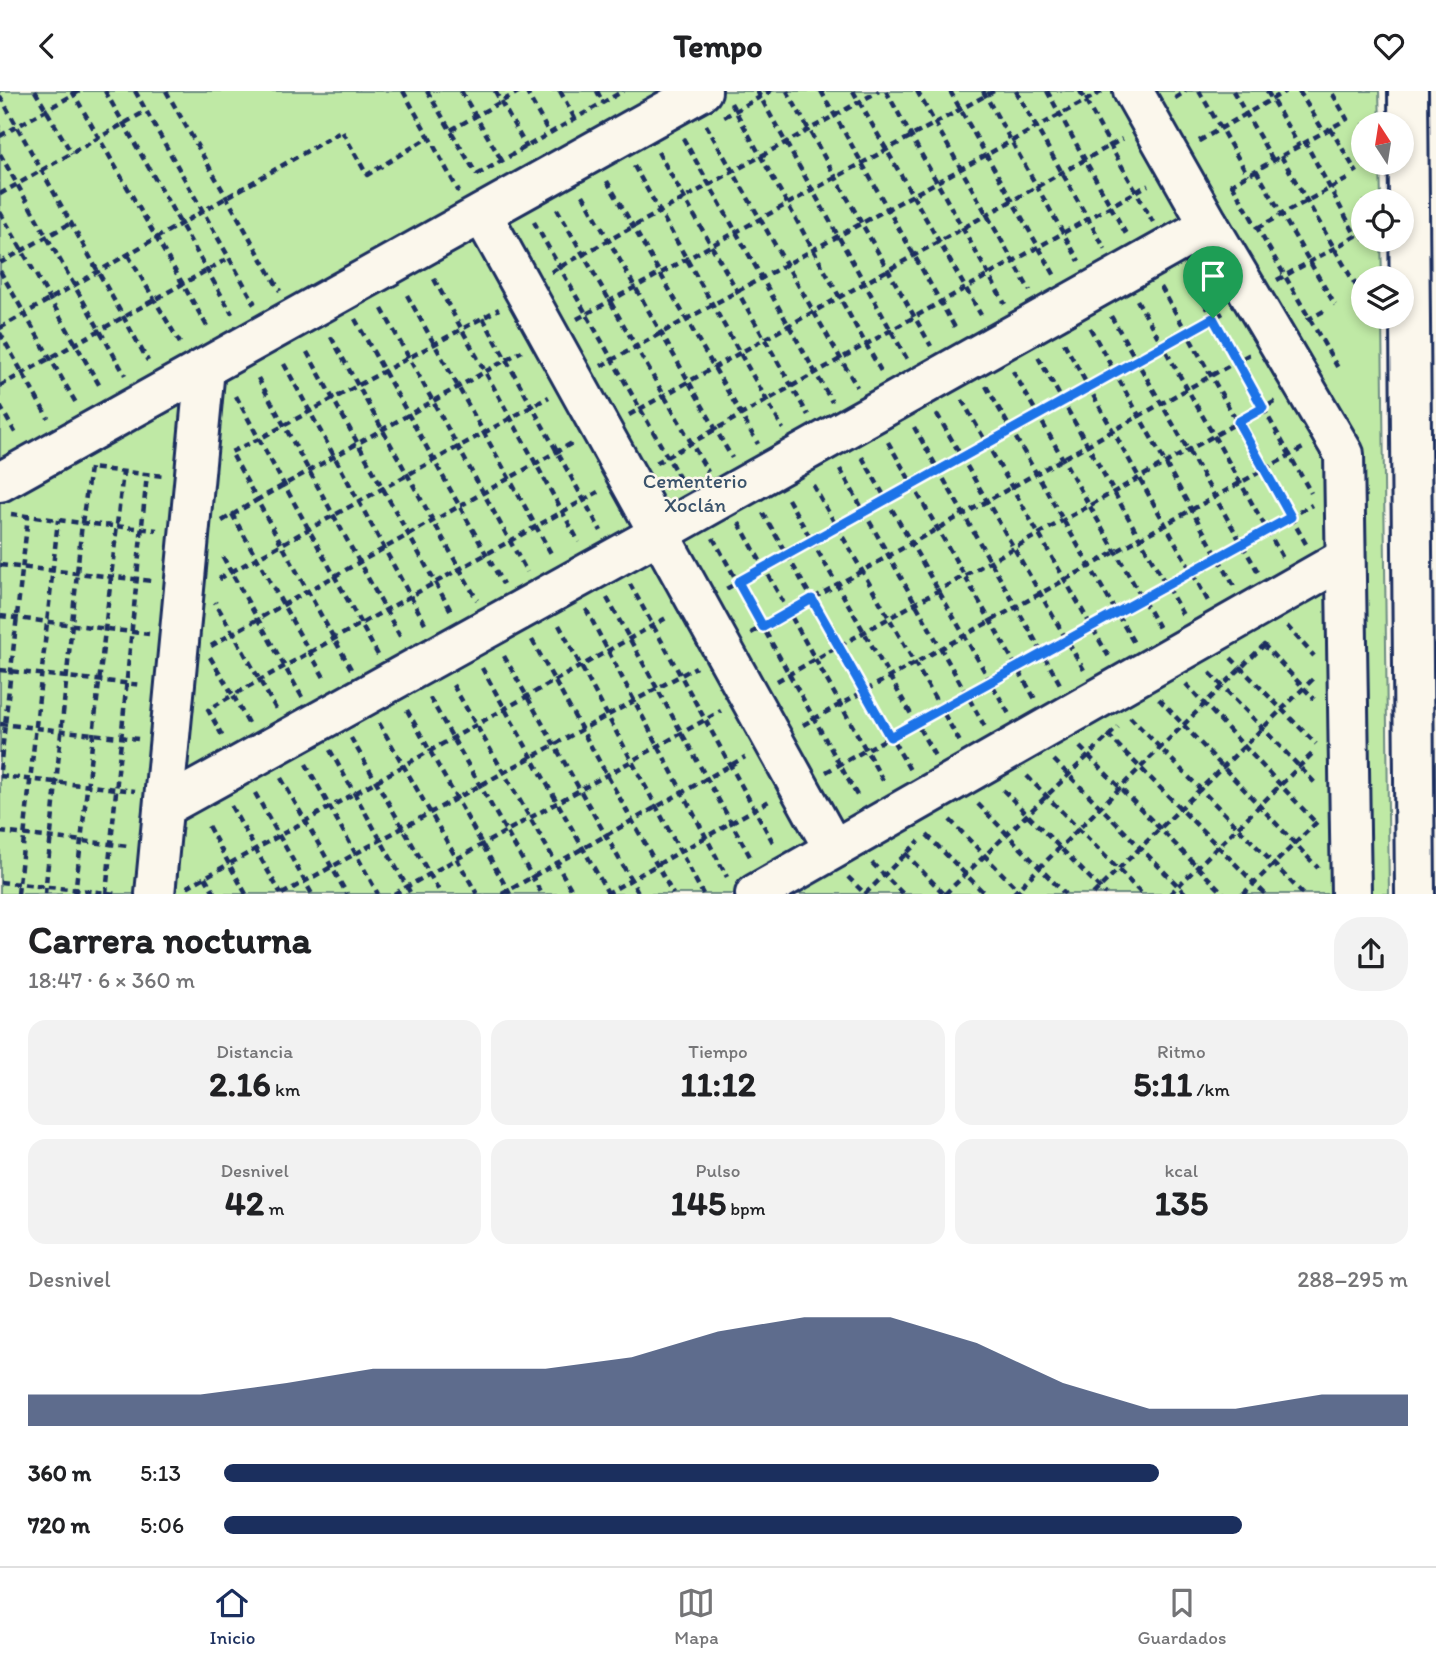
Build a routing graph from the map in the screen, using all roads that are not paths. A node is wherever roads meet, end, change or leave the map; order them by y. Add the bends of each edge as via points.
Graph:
1 (1133, 91) edge
2 (1408, 91) edge
3 (711, 102) edge
4 (478, 216) junction
5 (1209, 225) junction
6 (193, 346) junction
7 (0, 482) edge
8 (660, 533) junction
9 (1328, 555) junction
10 (1425, 705) edge
11 (153, 799) junction
12 (846, 857) junction
13 (1341, 875) edge
14 (747, 881) edge
15 (168, 892) edge
16 (1415, 894) edge

1 - 5 street
2 - 10 street
3 - 4 street
4 - 6 street via 301,335
4 - 8 street
5 - 8 street
5 - 9 street via 1343,454
6 - 7 street
6 - 11 street
8 - 11 street
8 - 12 street
9 - 12 street
9 - 13 street via 1347,645
10 - 16 street
11 - 15 street
12 - 14 street

